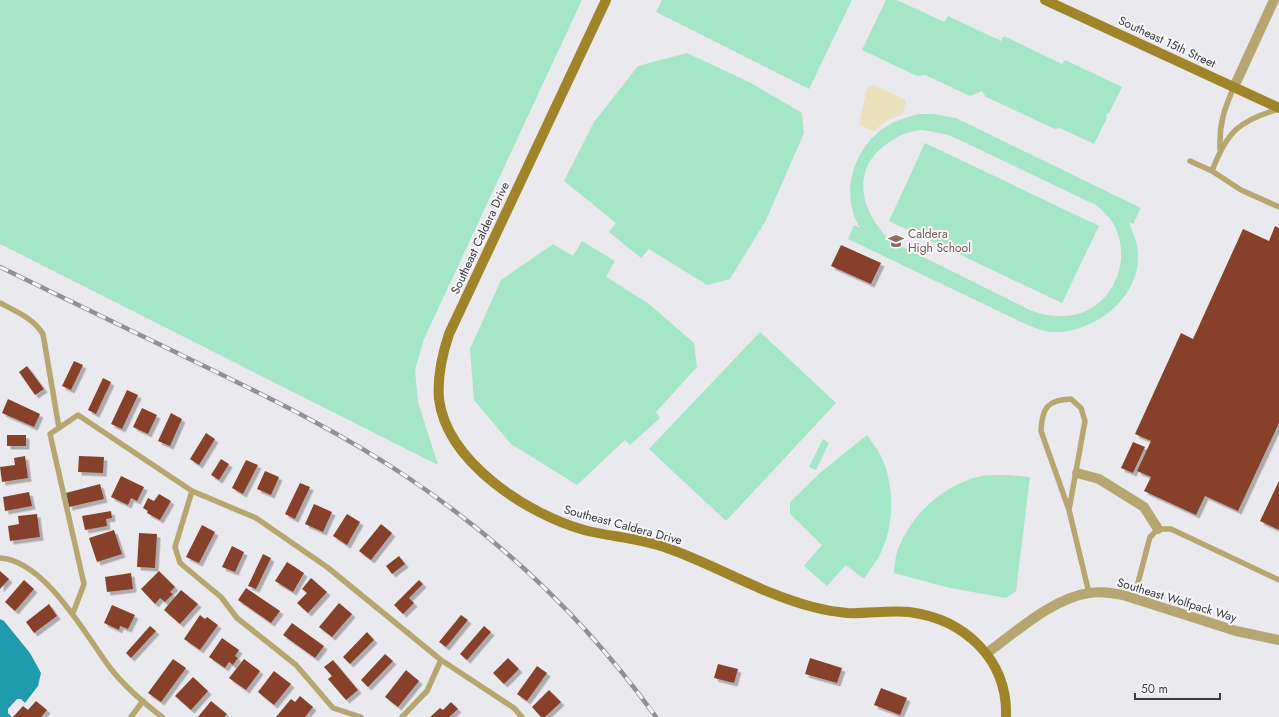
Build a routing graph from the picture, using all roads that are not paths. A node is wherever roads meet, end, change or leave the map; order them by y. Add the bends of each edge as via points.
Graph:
1 (606, 0) edge
2 (1045, 0) edge
3 (1274, 0) edge
4 (1234, 87) junction
5 (1279, 108) edge
6 (1220, 150) junction
7 (1190, 161) dead end
8 (1212, 171) junction
9 (1279, 207) edge
10 (0, 303) edge
11 (59, 428) junction
12 (1077, 473) junction
13 (192, 491) junction
14 (1069, 510) junction
15 (1158, 529) junction
16 (0, 558) edge
17 (1279, 580) edge
18 (1089, 593) junction
19 (1134, 598) junction
20 (73, 613) junction
21 (1279, 640) edge
22 (987, 653) junction
23 (441, 660) junction
24 (143, 701) junction
25 (131, 717) edge
26 (162, 717) edge
27 (360, 717) edge
28 (402, 717) edge
29 (522, 717) edge
30 (1006, 717) edge

1 - 22 street, Southeast Caldera Drive via 449,334 441,357 439,399 451,432 465,453 497,486 547,517 590,531 664,546 773,594 813,607 846,613 908,612 947,622 962,631
2 - 4 street, Southeast 15th Street
3 - 4 street
4 - 5 street, Southeast 15th Street
4 - 6 lane via 1219,130
5 - 6 lane via 1242,123
6 - 8 lane
7 - 8 lane
8 - 9 lane via 1241,190
10 - 11 lane via 25,316 37,325 42,334
11 - 13 lane via 78,415
11 - 20 lane via 50,434 84,584
12 - 14 lane
12 - 14 lane via 1085,421 1080,408 1071,399 1056,400 1047,406 1041,418 1041,431
12 - 15 street via 1099,479 1144,508
13 - 23 lane via 256,518 326,567
13 - 27 lane via 175,547 180,563 221,597 237,618 296,665 333,708
14 - 18 lane
15 - 17 lane via 1171,529
15 - 19 lane via 1150,537
16 - 20 lane via 22,565 42,580
18 - 19 street, Southeast Wolfpack Way via 1108,592
18 - 22 street, Southeast Wolfpack Way via 1042,613
19 - 21 street, Southeast Wolfpack Way via 1236,631
20 - 24 lane via 112,670
22 - 30 street, Southeast Caldera Drive via 1004,689
23 - 28 lane via 427,691
23 - 29 lane via 514,708
24 - 25 lane
24 - 26 lane

